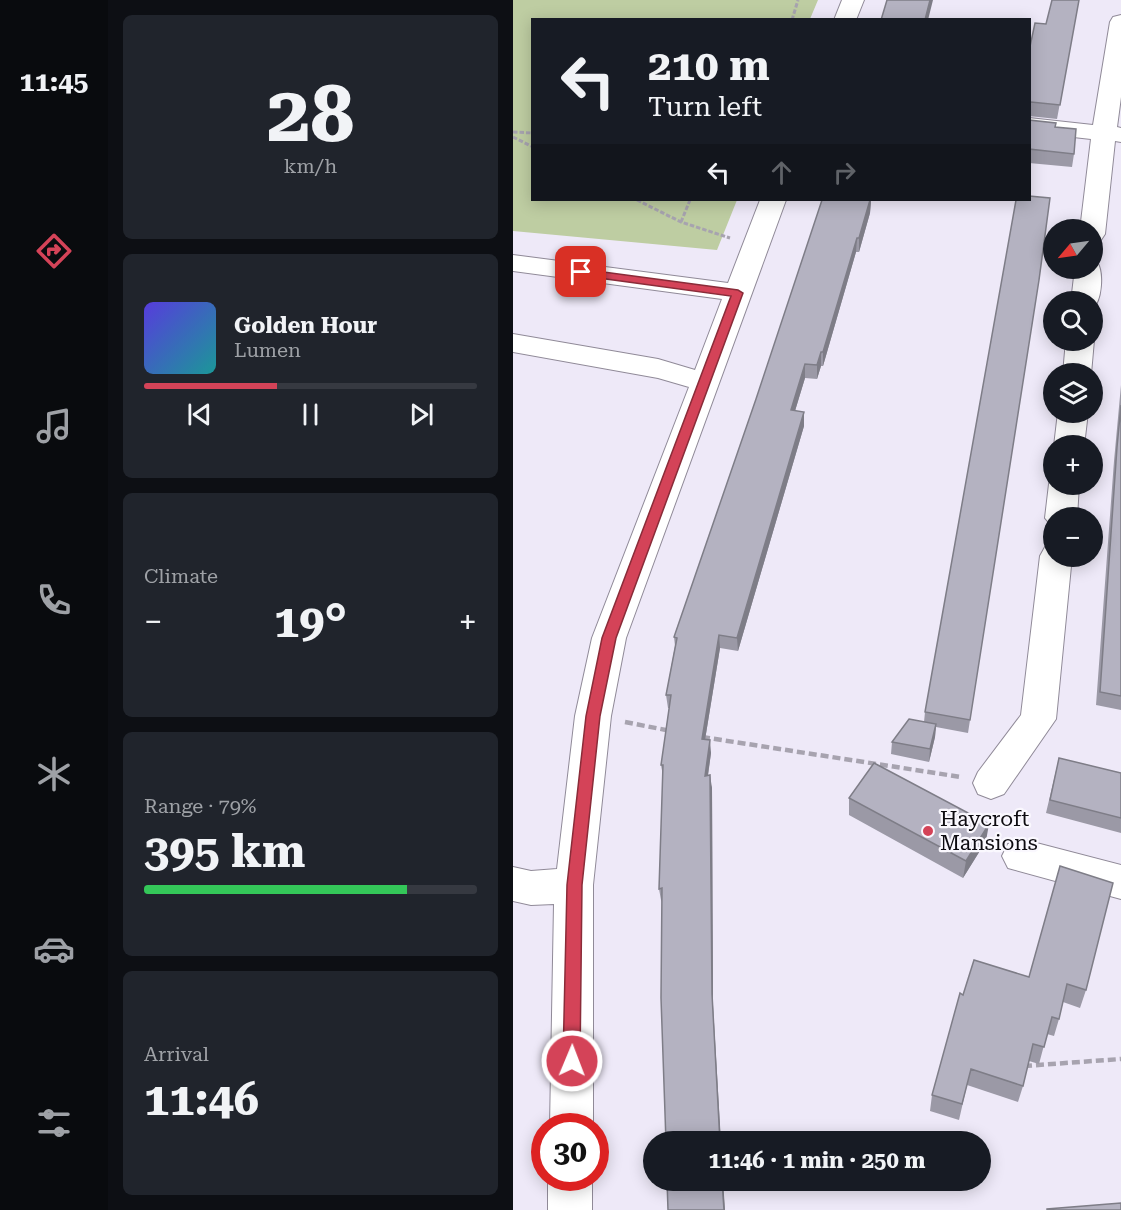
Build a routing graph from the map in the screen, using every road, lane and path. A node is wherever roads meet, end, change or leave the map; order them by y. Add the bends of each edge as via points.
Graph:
1 (798, 0) edge
2 (853, 0) edge
3 (793, 18) edge
4 (846, 18) edge
5 (1121, 22) edge
6 (1031, 125) edge
7 (513, 132) edge
8 (531, 133) edge
9 (1113, 134) edge
10 (513, 137) edge
11 (531, 146) edge
12 (639, 201) edge
13 (690, 201) edge
14 (774, 201) edge
15 (1094, 219) edge
16 (681, 222) junction
17 (756, 243) junction
18 (513, 263) edge
19 (738, 293) junction
20 (513, 343) edge
21 (705, 382) junction
22 (1055, 567) edge
23 (593, 716) junction
24 (680, 733) edge
25 (691, 735) edge
26 (991, 783) joint
27 (1021, 856) dead end
28 (1121, 882) edge
29 (513, 884) edge
30 (575, 885) junction
31 (1121, 1059) edge
32 (1020, 1067) edge
33 (571, 1113) edge
34 (570, 1191) edge
35 (570, 1210) edge

1 - 3 path
2 - 4 street
5 - 9 street
6 - 9 street
7 - 8 path
9 - 15 street via 1102,145
10 - 11 path
12 - 16 path
13 - 16 path
14 - 17 street
16 - 17 path via 722,237
17 - 19 street
18 - 19 street
19 - 21 street
20 - 21 street via 658,369
21 - 23 street via 609,638
22 - 26 street via 1038,719
23 - 24 path
23 - 30 street
25 - 26 path
27 - 28 street
29 - 30 street via 531,888
30 - 33 street
31 - 32 path
34 - 35 street

